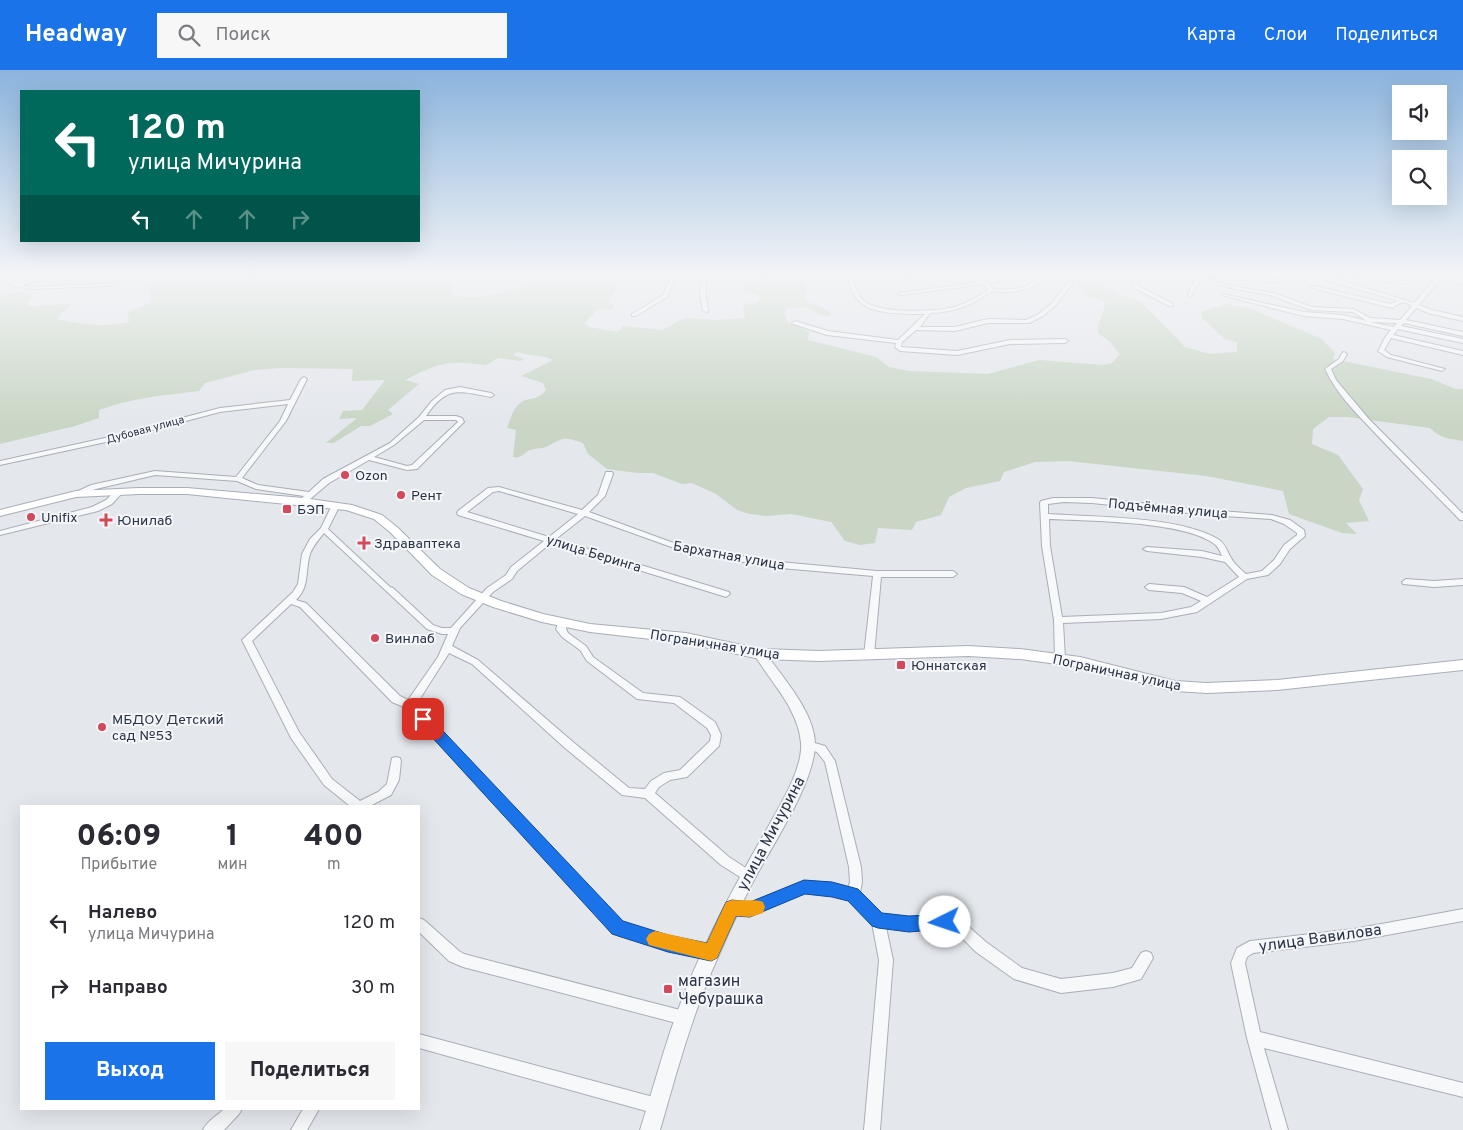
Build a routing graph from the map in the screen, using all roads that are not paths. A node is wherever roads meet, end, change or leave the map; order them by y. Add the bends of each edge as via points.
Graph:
1 (796, 323) edge
2 (920, 323) edge
3 (978, 323) edge
4 (1401, 323) edge
5 (1403, 323) edge
6 (1404, 323) edge
7 (1405, 323) edge
8 (914, 328) junction
9 (1463, 330) edge
10 (1463, 334) edge
11 (1387, 339) junction
12 (1065, 341) dead end
13 (1463, 341) edge
14 (899, 342) junction
15 (1344, 354) dead end
16 (1461, 356) edge
17 (1442, 369) dead end
18 (304, 379) dead end
19 (492, 395) dead end
20 (292, 402) junction
21 (422, 418) junction
22 (369, 458) junction
23 (0, 463) edge
24 (609, 474) dead end
25 (238, 479) junction
26 (120, 491) junction
27 (76, 494) junction
28 (306, 498) junction
29 (336, 505) junction
30 (584, 512) junction
31 (0, 513) edge
32 (461, 513) joint
33 (1046, 516) junction
34 (1463, 518) edge
35 (324, 529) junction
36 (1301, 532) joint
37 (0, 533) edge
38 (552, 540) junction
39 (1147, 549) dead end
40 (1229, 560) junction
41 (877, 574) junction
42 (953, 574) dead end
43 (1244, 577) junction
44 (1406, 582) dead end
45 (1463, 582) edge
46 (1149, 587) dead end
47 (726, 594) dead end
48 (482, 598) junction
49 (291, 601) junction
50 (1208, 601) junction
51 (1058, 620) junction
52 (562, 623) junction
53 (455, 631) junction
54 (446, 647) junction
55 (760, 654) junction
56 (869, 655) junction
57 (1060, 658) junction
58 (1463, 665) edge
59 (410, 705) junction
60 (808, 746) junction
61 (396, 761) dead end
62 (648, 794) junction
63 (357, 805) edge
64 (360, 805) edge
65 (748, 876) junction
66 (852, 895) junction
67 (732, 908) junction
68 (1463, 915) edge
69 (878, 920) junction
70 (420, 925) edge
71 (711, 952) junction
72 (1146, 958) dead end
73 (684, 1018) junction
74 (1254, 1038) junction
75 (420, 1041) edge
76 (1463, 1090) edge
77 (656, 1106) junction
78 (233, 1110) edge
79 (310, 1110) edge
80 (212, 1130) edge
81 (299, 1130) edge
82 (650, 1130) edge
83 (872, 1130) edge
84 (1280, 1130) edge

1 - 14 street via 827,333
2 - 8 street
3 - 8 street via 955,329
4 - 11 street
5 - 13 street
6 - 10 street
7 - 9 street
8 - 14 street
11 - 16 street
11 - 17 street via 1380,351 1383,353
12 - 14 street via 1010,342 957,353 900,348
15 - 34 street via 1341,360 1330,365 1328,373 1344,395 1419,476
18 - 20 street
19 - 21 street via 450,389 440,395
20 - 23 street, Дубовая улица via 220,410
20 - 25 street via 283,421
21 - 22 street via 392,444
21 - 22 street via 456,418 461,422 414,467
22 - 28 street via 326,481
24 - 30 street via 601,496
25 - 27 street via 155,473
25 - 28 street via 256,487
26 - 27 main road, Пограничная улица
26 - 28 main road, Пограничная улица
26 - 37 street via 95,509
27 - 31 main road, Пограничная улица
28 - 29 main road, Пограничная улица
29 - 35 street
29 - 48 main road, Пограничная улица via 378,517 436,572
30 - 32 street, Бархатная улица via 499,488 490,490
30 - 38 street
30 - 41 street, Бархатная улица via 677,547 769,564
32 - 38 street, улица Беринга
33 - 36 street, Подъёмная улица via 1044,503 1052,500 1099,502 1272,517
33 - 40 street, Подъёмная улица via 1133,522 1188,530 1217,542
33 - 51 street via 1046,546
35 - 49 street via 308,548 302,584
35 - 53 street via 430,627
36 - 43 street via 1299,539 1287,547 1265,573
38 - 47 street, улица Беринга
38 - 48 street via 514,568
39 - 40 street via 1160,548
40 - 43 street, Подъёмная улица
41 - 42 street, Бархатная улица
41 - 56 street
43 - 50 street
44 - 45 street
46 - 50 street via 1184,590
48 - 52 main road, Пограничная улица
48 - 53 street
49 - 59 street via 304,605 396,699
49 - 63 street via 247,640 295,735 328,782
50 - 51 street via 1194,610 1178,614
51 - 57 street
52 - 55 main road, Пограничная улица via 686,638
52 - 62 street via 564,635 583,648 590,659 642,696 676,700 710,725 716,735 715,743 683,774 668,776 655,784
53 - 54 street
54 - 59 street via 434,673
54 - 62 street via 475,662 626,792
55 - 56 main road, Пограничная улица
55 - 60 street, улица Мичурина via 797,708 804,722
56 - 57 main road, Пограничная улица via 968,651
57 - 58 main road, Пограничная улица via 1161,684 1206,688 1277,685
59 - 71 street via 618,928
60 - 65 street, улица Мичурина via 798,784
60 - 66 street via 821,749 830,761 855,867 856,882
61 - 64 street via 394,780 385,795
62 - 65 street
65 - 67 street, улица Мичурина
66 - 67 street via 832,889 804,887 750,910
66 - 69 street
67 - 71 street, улица Мичурина
68 - 74 street, улица Вавилова via 1354,935 1250,947 1238,962
69 - 72 street via 909,924 945,922 964,931 1019,974 1061,986 1136,974
69 - 83 street via 886,960
70 - 73 street via 454,956 463,960
71 - 73 street, улица Мичурина
73 - 77 street, улица Мичурина
74 - 76 street
74 - 84 street, улица Вавилова
75 - 77 street
77 - 82 street, улица Мичурина
78 - 80 street
79 - 81 street

